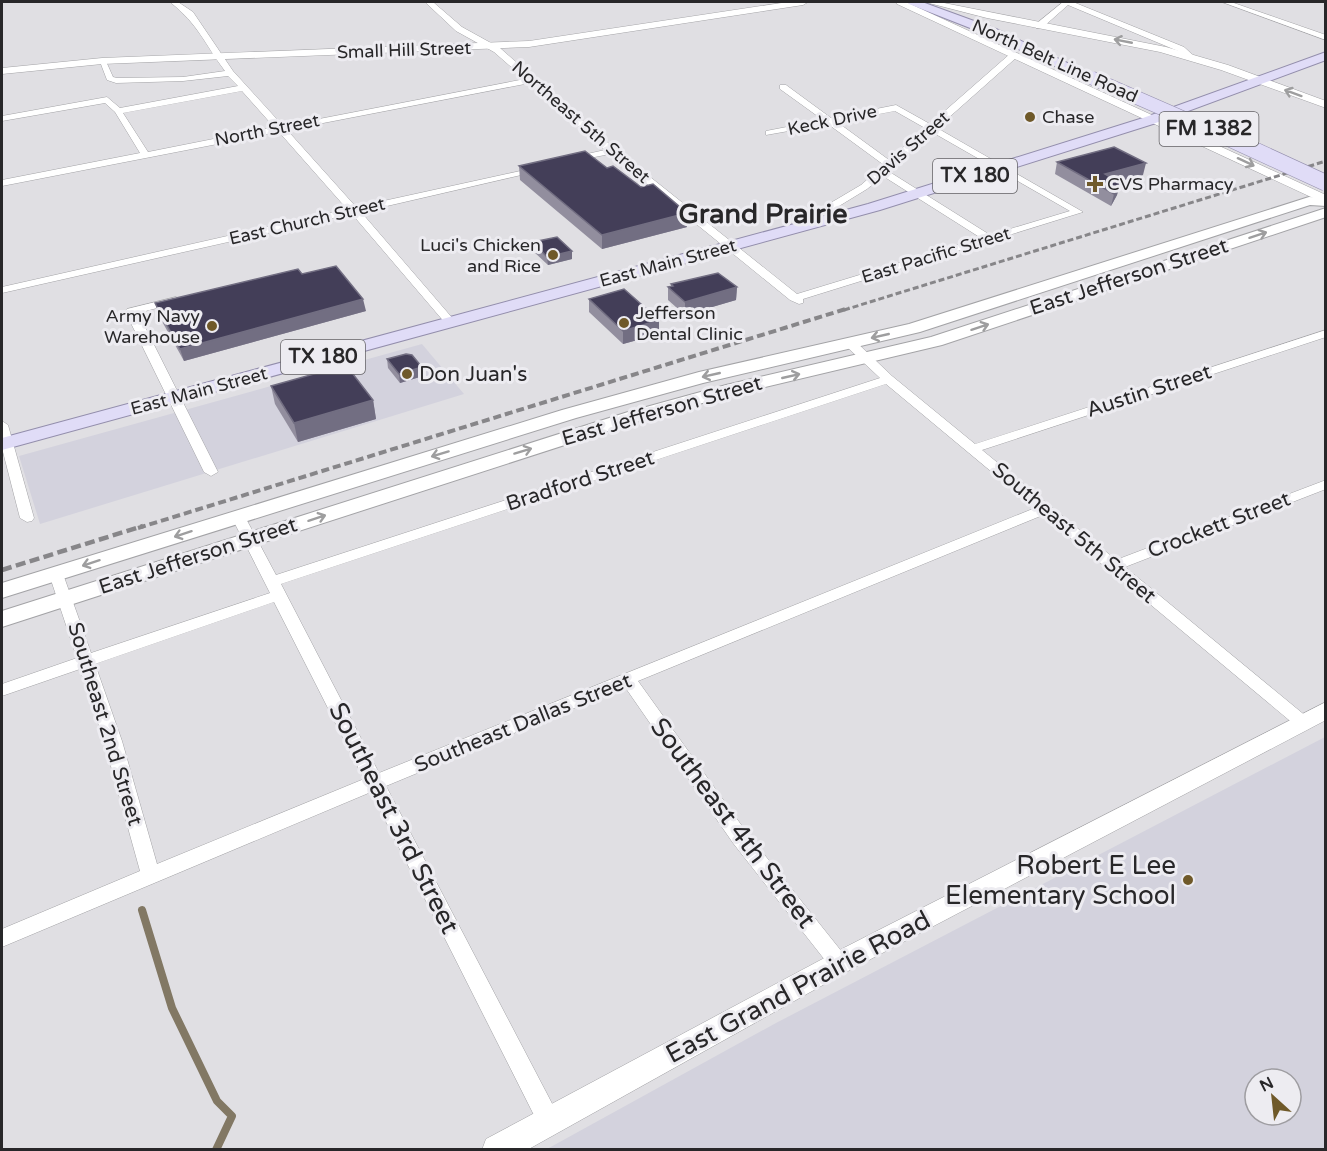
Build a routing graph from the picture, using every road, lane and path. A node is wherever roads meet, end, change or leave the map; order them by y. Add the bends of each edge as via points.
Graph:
1 (174, 2) edge
2 (429, 2) edge
3 (803, 2) edge
4 (900, 2) edge
5 (913, 2) edge
6 (930, 2) edge
7 (1067, 2) edge
8 (1226, 2) edge
9 (1039, 26) junction
10 (1326, 38) edge
11 (491, 47) junction
12 (1014, 55) junction
13 (216, 56) junction
14 (1326, 56) edge
15 (1191, 57) junction
16 (102, 61) junction
17 (2, 71) edge
18 (230, 73) junction
19 (533, 80) junction
20 (1260, 81) junction
21 (783, 87) dead end
22 (243, 88) junction
23 (1326, 105) edge
24 (118, 111) junction
25 (2, 118) edge
26 (1155, 119) junction
27 (828, 121) junction
28 (279, 128) junction
29 (931, 128) junction
30 (769, 134) dead end
31 (612, 151) junction
32 (145, 154) junction
33 (558, 163) edge
34 (547, 166) edge
35 (885, 168) junction
36 (1001, 168) junction
37 (2, 183) edge
38 (1326, 183) edge
39 (916, 194) junction
40 (1326, 201) edge
41 (354, 210) junction
42 (1326, 212) edge
43 (794, 229) junction
44 (989, 239) junction
45 (732, 246) junction
46 (1044, 288) junction
47 (2, 290) edge
48 (187, 298) edge
49 (1063, 300) junction
50 (450, 322) junction
51 (1326, 333) edge
52 (849, 343) junction
53 (866, 359) junction
54 (888, 379) junction
55 (174, 397) junction
56 (597, 406) junction
57 (607, 425) junction
58 (3, 438) edge
59 (474, 443) junction
60 (972, 449) junction
61 (489, 462) junction
62 (211, 472) dead end
63 (350, 482) junction
64 (1326, 484) edge
65 (364, 502) junction
66 (1045, 509) junction
67 (238, 516) junction
68 (27, 518) dead end
69 (250, 539) junction
70 (1113, 566) junction
71 (56, 574) junction
72 (275, 588) junction
73 (2, 591) edge
74 (65, 598) junction
75 (2, 620) edge
76 (86, 661) junction
77 (629, 681) junction
78 (2, 690) edge
79 (1326, 710) edge
80 (1302, 721) junction
81 (375, 781) junction
82 (151, 875) junction
83 (2, 938) edge
84 (839, 963) junction
85 (549, 1121) junction
86 (496, 1149) edge

1 - 13 street via 187,9
2 - 11 street, Northeast 5th Street via 459,29
3 - 11 street, Small Hill Street via 571,39
4 - 12 street, North Belt Line Road / FM 1382
5 - 38 main road, North Belt Line Road / FM 1382, bridge via 992,32
6 - 9 street
7 - 9 street
7 - 15 street via 1181,49
8 - 10 street
15 -> 9 street
11 - 13 street, Small Hill Street
11 - 19 street, Northeast 5th Street
12 - 26 street, North Belt Line Road / FM 1382
12 - 29 street, Davis Street
13 - 16 street, Small Hill Street
13 - 18 street
14 - 20 main road, East Main Street / TX 180
15 - 20 street
16 - 17 street, Small Hill Street
16 - 18 street via 118,88 126,90
18 - 22 street
19 - 28 street, North Street
19 - 31 street, Northeast 5th Street
23 -> 20 street
20 - 26 main road, East Main Street / TX 180
21 - 27 street
22 - 24 street
22 - 28 street
24 - 25 street via 107,100
24 - 32 street
26 - 36 main road, East Main Street / TX 180
26 -> 40 street, FM 1382
27 - 29 street, Keck Drive via 896,108
27 - 30 street, Keck Drive
27 - 35 street
28 - 32 street, North Street
28 - 41 street
29 - 35 street, Davis Street
29 - 36 street
31 - 33 street
31 - 45 street, Northeast 5th Street
32 - 37 street, North Street
34 - 41 street, East Church Street
35 - 39 street
35 - 43 street, Davis Street via 864,187
36 - 39 main road, East Main Street / TX 180
36 - 44 street, East Pacific Street via 1078,213
39 - 43 main road, East Main Street / TX 180
39 - 44 street
40 - 46 main road, East Jefferson Street via 1309,201
41 - 47 street, East Church Street
41 - 50 street
49 -> 42 main road, East Jefferson Street
43 - 45 main road, East Main Street / TX 180
44 - 45 street, East Pacific Street via 796,299
45 - 50 main road, East Main Street / TX 180
46 - 49 main road
46 -> 52 main road, East Jefferson Street via 914,328
48 - 55 street via 131,311
53 -> 49 main road, East Jefferson Street
50 - 55 main road, East Main Street / TX 180
51 - 60 street, Austin Street
52 - 53 street, Southeast 5th Street
52 -> 56 main road, East Jefferson Street
53 - 54 street, Southeast 5th Street
57 -> 53 main road, East Jefferson Street via 726,391
54 - 60 street, Southeast 5th Street
54 - 72 street, Bradford Street
55 - 58 main road, East Main Street / TX 180
55 - 62 street
56 - 57 main road
56 - 59 main road, East Jefferson Street
61 -> 57 main road, East Jefferson Street
58 - 68 street
59 - 61 main road
59 -> 63 main road, East Jefferson Street
60 - 66 street, Southeast 5th Street
61 - 65 main road, East Jefferson Street
63 - 65 main road
63 - 67 main road, East Jefferson Street
64 - 70 street, Crockett Street
69 -> 65 main road, East Jefferson Street
66 - 70 street, Southeast 5th Street
66 - 77 street, Southeast Dallas Street
67 - 69 street, Southeast 3rd Street
67 -> 71 main road, East Jefferson Street
69 - 72 street, Southeast 3rd Street
69 - 74 main road, East Jefferson Street
70 - 80 street, Southeast 5th Street
71 - 73 main road, East Jefferson Street
71 - 74 street, Southeast 2nd Street
72 - 76 street, Bradford Street
72 - 81 street, Southeast 3rd Street
74 - 75 main road, East Jefferson Street
74 - 76 street, Southeast 2nd Street
76 - 78 street, Bradford Street
76 - 82 street, Southeast 2nd Street
77 - 81 street, Southeast Dallas Street
77 - 84 street, Southeast 4th Street via 740,838
79 - 80 street, East Grand Prairie Road
80 - 84 street, East Grand Prairie Road
81 - 82 street, Southeast Dallas Street
81 - 85 street, Southeast 3rd Street
82 - 83 street, Southeast Dallas Street
84 - 85 street, East Grand Prairie Road
85 - 86 street, East Grand Prairie Road

